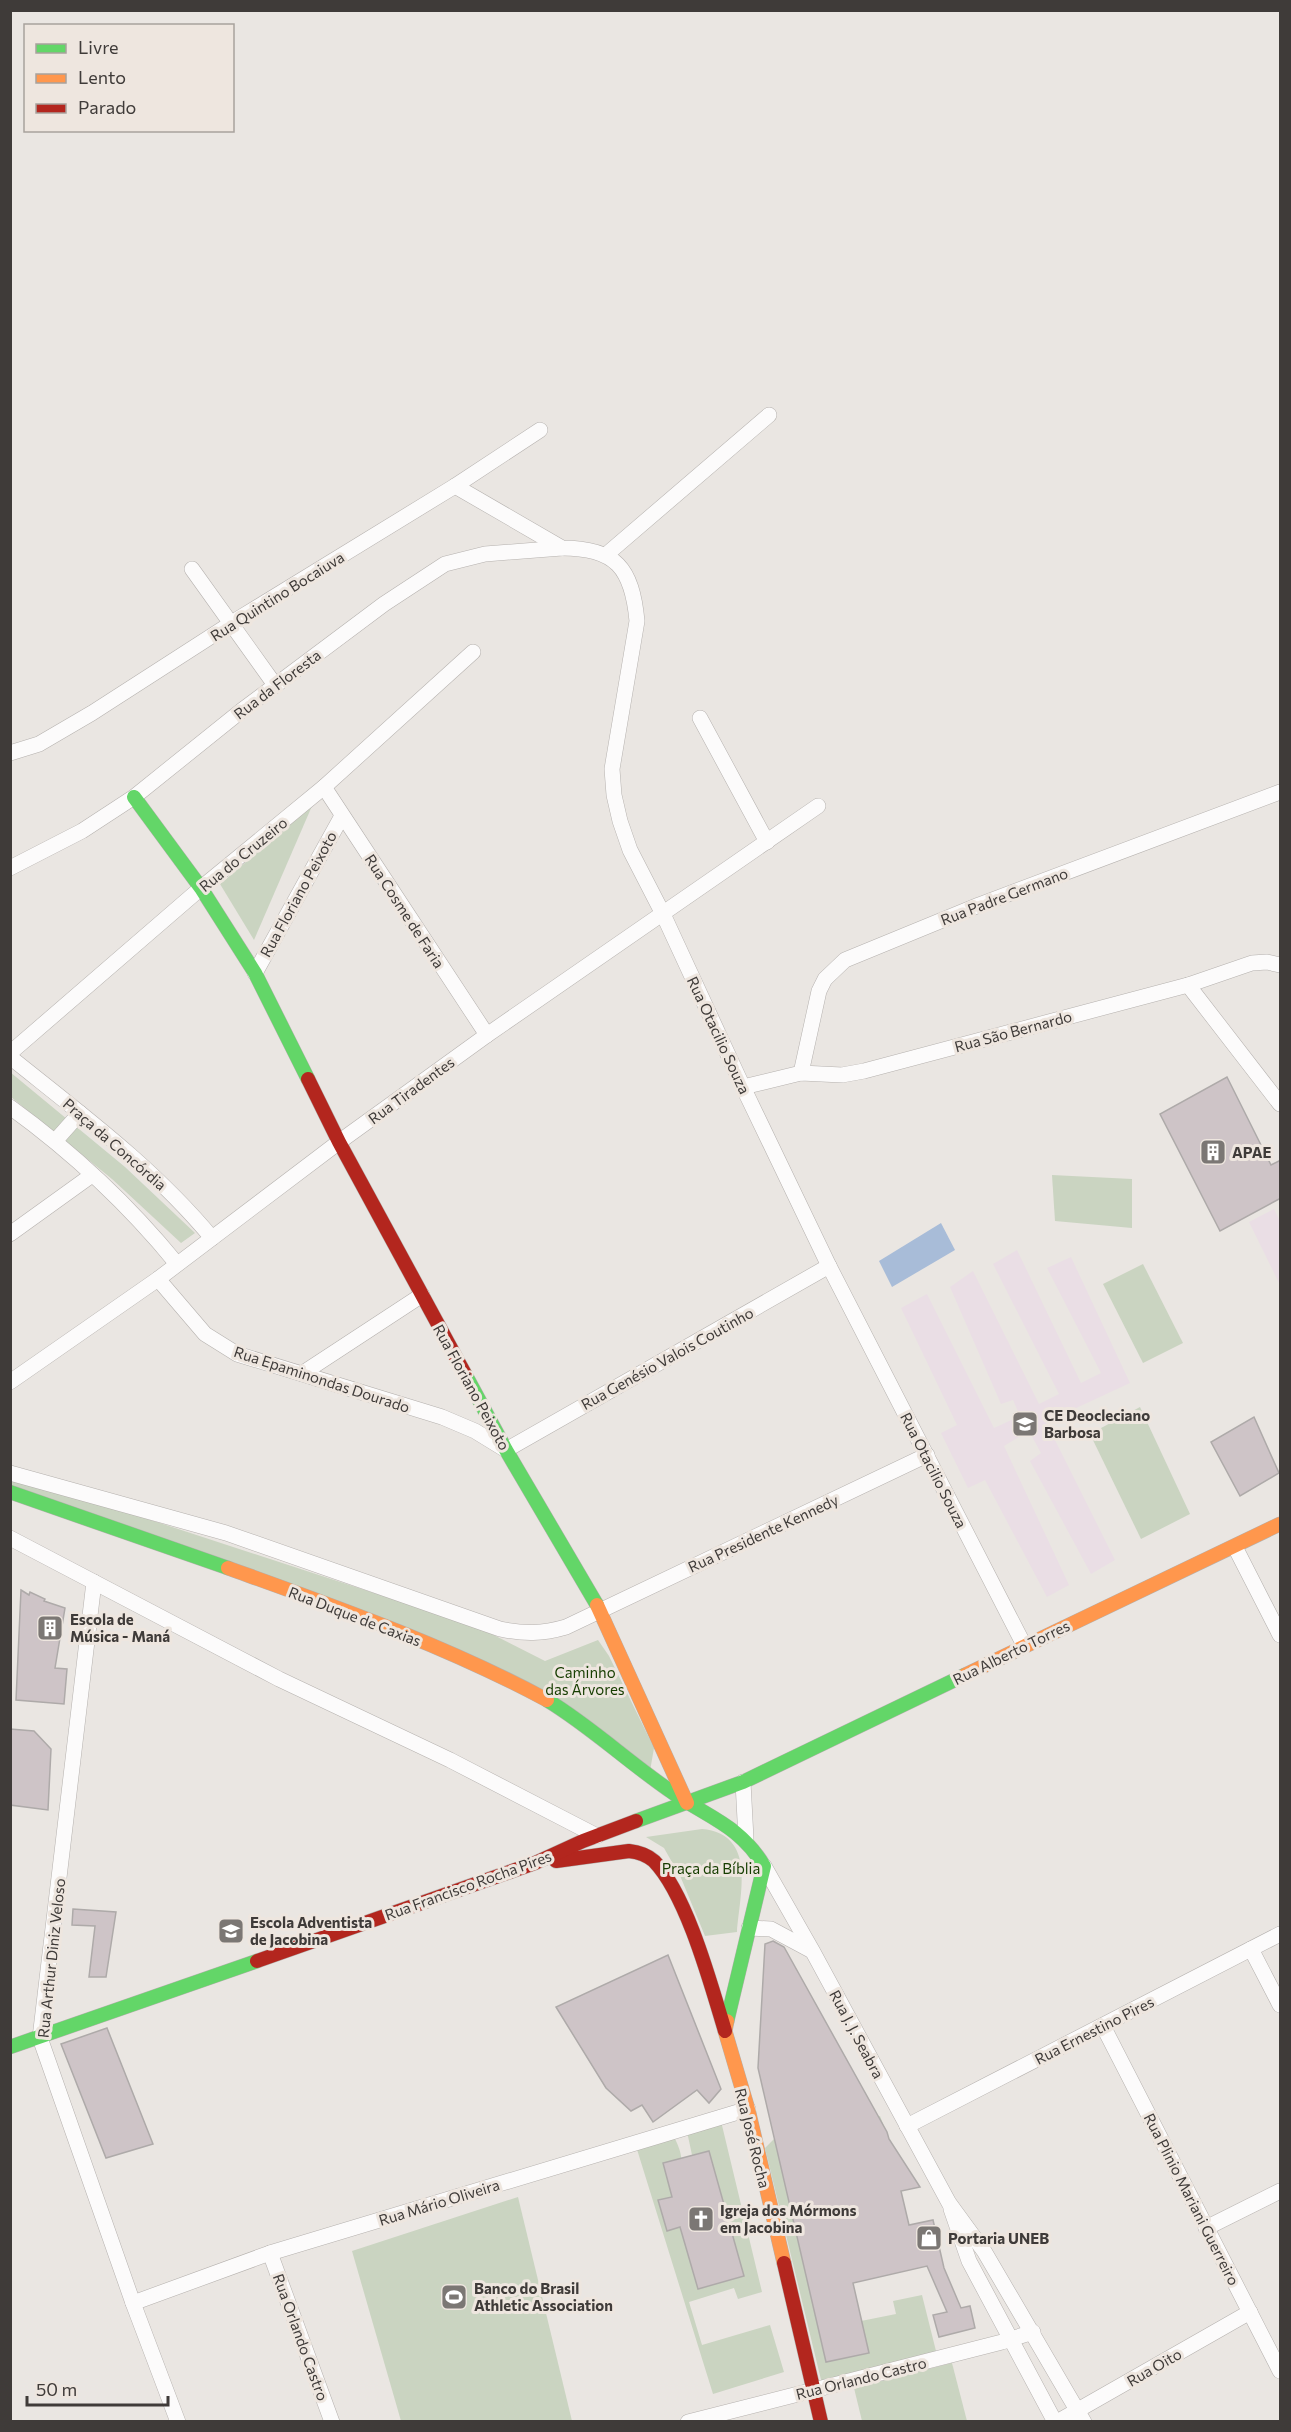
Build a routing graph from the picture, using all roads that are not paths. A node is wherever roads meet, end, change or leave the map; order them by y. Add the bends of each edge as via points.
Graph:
1 (770, 415) dead end
2 (540, 430) dead end
3 (455, 486) junction
4 (562, 548) junction
5 (607, 555) junction
6 (192, 569) dead end
7 (230, 624) junction
8 (472, 652) dead end
9 (275, 685) junction
10 (700, 718) dead end
11 (10, 753) edge
12 (324, 787) junction
13 (1281, 792) edge
14 (134, 797) junction
15 (818, 806) dead end
16 (342, 816) junction
17 (767, 842) junction
18 (10, 868) edge
19 (201, 888) junction
20 (663, 914) junction
21 (1281, 965) edge
22 (255, 973) junction
23 (1188, 984) junction
24 (487, 1035) junction
25 (10, 1055) edge
26 (801, 1073) junction
27 (743, 1087) junction
28 (1281, 1104) edge
29 (10, 1107) edge
30 (80, 1113) junction
31 (56, 1140) junction
32 (339, 1142) junction
33 (92, 1175) junction
34 (10, 1234) edge
35 (212, 1238) junction
36 (177, 1264) junction
37 (830, 1266) junction
38 (159, 1279) junction
39 (422, 1295) junction
40 (303, 1373) junction
41 (10, 1382) edge
42 (506, 1450) junction
43 (927, 1455) junction
44 (10, 1473) edge
45 (10, 1492) edge
46 (1281, 1524) edge
47 (10, 1538) edge
48 (1235, 1547) junction
49 (94, 1582) junction
50 (600, 1610) junction
51 (1281, 1635) edge
52 (1024, 1645) junction
53 (743, 1782) junction
54 (687, 1803) junction
55 (597, 1836) junction
56 (746, 1839) junction
57 (535, 1863) junction
58 (764, 1866) junction
59 (748, 1928) junction
60 (1281, 1935) edge
61 (1251, 1950) junction
62 (813, 1952) junction
63 (1281, 2006) edge
64 (1103, 2026) junction
65 (725, 2031) junction
66 (40, 2038) junction
67 (10, 2047) edge
68 (748, 2109) junction
69 (907, 2126) junction
70 (1281, 2191) edge
71 (949, 2203) junction
72 (1206, 2228) junction
73 (270, 2253) junction
74 (133, 2303) junction
75 (1250, 2312) junction
76 (1033, 2332) junction
77 (1010, 2340) junction
78 (1281, 2372) edge
79 (812, 2390) junction
80 (1081, 2416) edge
81 (178, 2421) edge
82 (332, 2421) edge
83 (688, 2421) edge
84 (821, 2421) edge
85 (1056, 2421) edge

1 - 5 street
2 - 3 street, Rua Quintino Bocaiuva
3 - 4 street
3 - 7 street, Rua Quintino Bocaiuva
4 - 5 street
4 - 9 street, Rua da Floresta via 485,554 445,564
5 - 20 street, Rua Otacilio Souza via 624,574 637,621 612,769 614,795 630,850
6 - 7 street
7 - 9 street
7 - 11 street, Rua Quintino Bocaiuva via 92,713 39,744
8 - 12 street, Rua do Cruzeiro
9 - 14 street, Rua da Floresta
10 - 17 street
12 - 16 street, Rua Cosme de Faria
12 - 19 street, Rua do Cruzeiro
13 - 26 street, Rua Padre Germano via 988,901 845,960 825,979 819,991
14 - 18 street, Rua da Floresta via 82,831
14 - 19 street, Rua Floriano Peixoto
15 - 17 street, Rua Tiradentes
16 - 22 street, Rua Floriano Peixoto
16 - 24 street, Rua Cosme de Faria
17 - 20 street, Rua Tiradentes
19 - 22 street, Rua Floriano Peixoto
19 - 25 street, Rua do Cruzeiro
20 - 24 street, Rua Tiradentes
20 - 27 street, Rua Otacilio Souza
21 - 23 street, Rua São Bernardo via 1252,963
22 - 32 street, Rua Floriano Peixoto
23 - 26 street, Rua São Bernardo via 864,1071 842,1075
23 - 28 street
24 - 32 street, Rua Tiradentes
25 - 30 street, Praça da Concórdia
26 - 27 street, Rua São Bernardo
27 - 37 street, Rua Otacilio Souza
29 - 31 street
30 - 31 street
30 - 35 street, Praça da Concórdia via 183,1203
31 - 33 street
32 - 35 street, Rua Tiradentes
32 - 39 street, Rua Floriano Peixoto
33 - 34 street
33 - 36 street via 146,1226
35 - 36 street, Rua Tiradentes
36 - 38 street, Rua Tiradentes
37 - 42 street, Rua Genésio Valois Coutinho
37 - 43 street, Rua Otacilio Souza
38 - 40 street, Rua Epaminondas Dourado via 194,1323 220,1345 237,1354
38 - 41 street, Rua Tiradentes
39 - 40 street
39 - 42 street, Rua Floriano Peixoto
40 - 42 street, Rua Epaminondas Dourado via 442,1417
42 - 50 street, Rua Floriano Peixoto
43 - 50 street, Rua Presidente Kennedy
43 - 52 street, Rua Otacilio Souza
44 - 50 street via 226,1533 500,1629 544,1633
45 - 54 street, Rua Duque de Caxias via 402,1632 514,1682 549,1702
46 - 48 street, Rua Alberto Torres
47 - 49 street
48 - 51 street
48 - 52 street, Rua Alberto Torres
49 - 55 street via 279,1679 450,1760
49 - 66 street, Rua Arthur Diniz Veloso
50 - 54 street, Rua Floriano Peixoto
52 - 53 street, Rua Alberto Torres
53 - 54 street, Rua Francisco Rocha Pires
53 - 56 street
54 - 55 street, Rua Francisco Rocha Pires
54 - 56 street
55 - 57 street, Rua Francisco Rocha Pires
56 - 58 street
57 - 65 street, Rua José Rocha via 621,1852 641,1852 655,1860 666,1874 699,1950
57 - 66 street, Rua Francisco Rocha Pires
58 - 59 street
58 - 62 street, Rua J. J. Seabra
59 - 62 street via 771,1929
59 - 65 street
60 - 61 street, Rua Ernestino Pires
61 - 63 street
61 - 64 street, Rua Ernestino Pires
62 - 69 street, Rua J. J. Seabra
64 - 69 street, Rua Ernestino Pires
64 - 72 street, Rua Plinio Mariani Guerreiro
65 - 68 street, Rua José Rocha
66 - 67 street, Rua Francisco Rocha Pires
66 - 74 street, Rua Arthur Diniz Veloso
68 - 73 street, Rua Mário Oliveira
68 - 79 street, Rua José Rocha
69 - 71 street, Rua J. J. Seabra
70 - 72 street
71 - 76 street, Rua J. J. Seabra via 979,2242
71 - 77 street, Rua J. J. Seabra via 961,2242
72 - 75 street, Rua Plinio Mariani Guerreiro
73 - 74 street, Rua Mário Oliveira
73 - 82 street, Rua Orlando Castro
74 - 81 street, Rua Arthur Diniz Veloso
75 - 78 street, Rua Plinio Mariani Guerreiro
75 - 80 street, Rua Oito
76 - 77 street, Rua Orlando Castro
76 - 80 street, Rua J. J. Seabra
77 - 79 street, Rua Orlando Castro
77 - 85 street, Rua J. J. Seabra
79 - 83 street, Rua Orlando Castro
79 - 84 street, Rua José Rocha
80 - 85 street, Rua Oito

